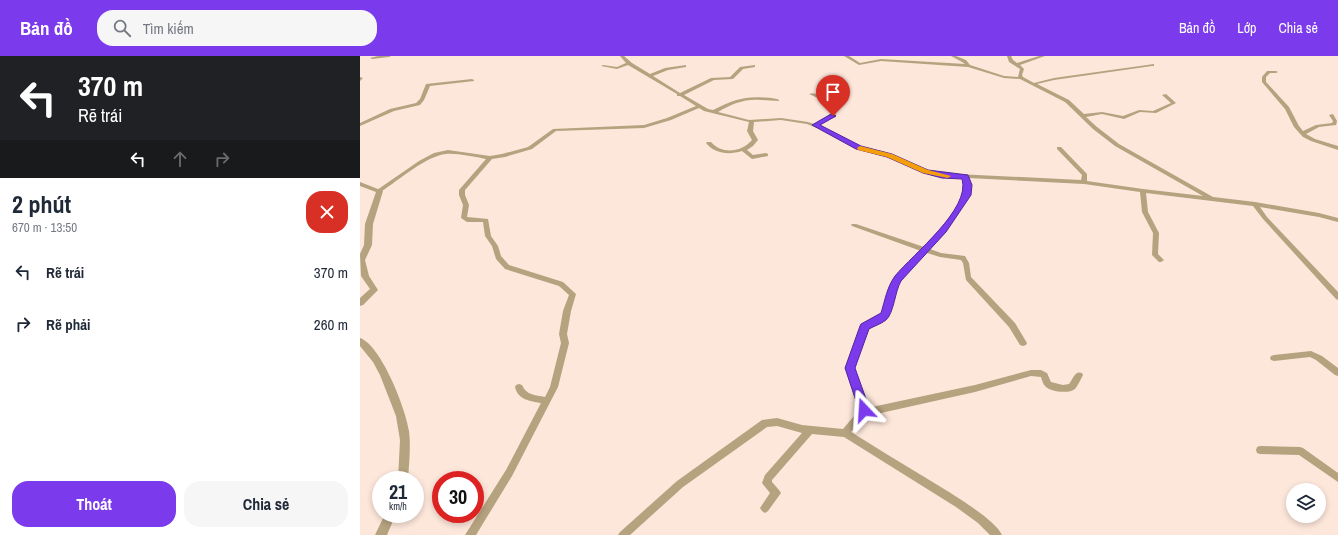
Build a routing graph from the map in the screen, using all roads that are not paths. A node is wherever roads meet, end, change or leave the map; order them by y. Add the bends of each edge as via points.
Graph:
1 (389, 56) edge
2 (622, 56) edge
3 (846, 56) edge
4 (879, 56) edge
5 (953, 56) edge
6 (1009, 56) edge
7 (1043, 56) edge
8 (372, 58) dead end
9 (875, 61) junction
10 (629, 63) junction
11 (1017, 65) junction
12 (1152, 65) dead end
13 (603, 66) dead end
14 (684, 66) dead end
15 (752, 66) dead end
16 (968, 66) junction
17 (1276, 72) dead end
18 (650, 76) junction
19 (1022, 78) junction
20 (472, 80) dead end
21 (1033, 84) junction
22 (811, 94) dead end
23 (679, 95) junction
24 (1164, 95) dead end
25 (777, 100) dead end
26 (699, 106) junction
27 (714, 112) junction
28 (1331, 114) dead end
29 (1082, 116) junction
30 (752, 121) junction
31 (360, 125) edge
32 (815, 125) junction
33 (1302, 133) junction
34 (709, 143) dead end
35 (1059, 148) dead end
36 (1338, 148) edge
37 (743, 149) junction
38 (766, 155) dead end
39 (490, 158) junction
40 (965, 177) junction
41 (1084, 182) junction
42 (360, 184) edge
43 (380, 190) junction
44 (1144, 191) junction
45 (1213, 199) junction
46 (1255, 204) junction
47 (1338, 220) edge
48 (854, 225) dead end
49 (925, 250) junction
50 (1161, 260) dead end
51 (1338, 297) edge
52 (360, 303) edge
53 (360, 341) edge
54 (1023, 343) dead end
55 (1274, 358) dead end
56 (1338, 373) edge
57 (1078, 375) dead end
58 (519, 387) dead end
59 (547, 401) junction
60 (864, 410) junction
61 (810, 430) junction
62 (845, 433) junction
63 (1260, 450) dead end
64 (403, 471) edge
65 (1338, 478) edge
66 (766, 508) dead end
67 (387, 523) edge
68 (381, 535) edge
69 (470, 535) edge
70 (623, 535) edge
71 (997, 535) edge

1 - 8 street
2 - 10 street
3 - 9 street via 859,64
4 - 9 street
5 - 16 street
6 - 11 street via 1010,61
7 - 11 street
9 - 16 street
10 - 13 street via 616,68
10 - 18 street
11 - 19 street via 1022,69
12 - 21 street
14 - 18 street
15 - 23 street via 742,68 731,78 713,79
16 - 19 street via 1004,77
17 - 33 street via 1267,73 1264,82 1287,108
18 - 23 street
19 - 21 street
20 - 31 street via 429,84 418,104 392,110
21 - 29 street via 1067,101
22 - 32 street via 824,99 835,109 833,116
23 - 26 street
24 - 29 street via 1174,103 1154,112 1137,111 1123,118 1102,113
25 - 27 street via 744,98
26 - 27 street
26 - 39 street via 644,126 555,130 530,148
27 - 30 street
28 - 33 street via 1334,124 1318,126
29 - 45 street via 1118,145
30 - 32 street via 781,119
30 - 37 street via 750,131 755,139
32 - 40 street via 858,148 889,156 926,172
33 - 36 street via 1310,139
34 - 37 street via 732,153
35 - 41 street via 1085,175
37 - 38 street via 752,157
39 - 43 street via 448,152 436,154
39 - 59 street via 462,190 466,204 464,218 486,220 488,236 495,246 498,257 507,266 561,284 574,294 567,311 563,334 565,343 558,372
40 - 41 street
40 - 49 street via 968,185 967,195 944,231
41 - 44 street
42 - 43 street
43 - 52 street via 369,224 368,245 361,260 365,276 374,290
44 - 45 street
44 - 50 street via 1145,212 1156,233 1155,255
45 - 46 street
46 - 47 street
46 - 51 street via 1269,223
48 - 49 street
49 - 54 street via 965,260 968,278 1012,325
49 - 60 street via 898,278 892,288 886,315 865,326 859,341 850,368
53 - 64 street via 374,358 391,388 404,432
55 - 56 street via 1312,354
57 - 60 street via 1068,388 1048,384 1044,375 1038,372 982,388 872,411
58 - 59 street via 522,395
59 - 69 street via 509,473
60 - 62 street
61 - 62 street
61 - 66 street via 768,478 767,483 776,493
61 - 70 street via 777,422 765,422 680,484
62 - 71 street via 959,504
63 - 65 street via 1300,451
67 - 68 street

